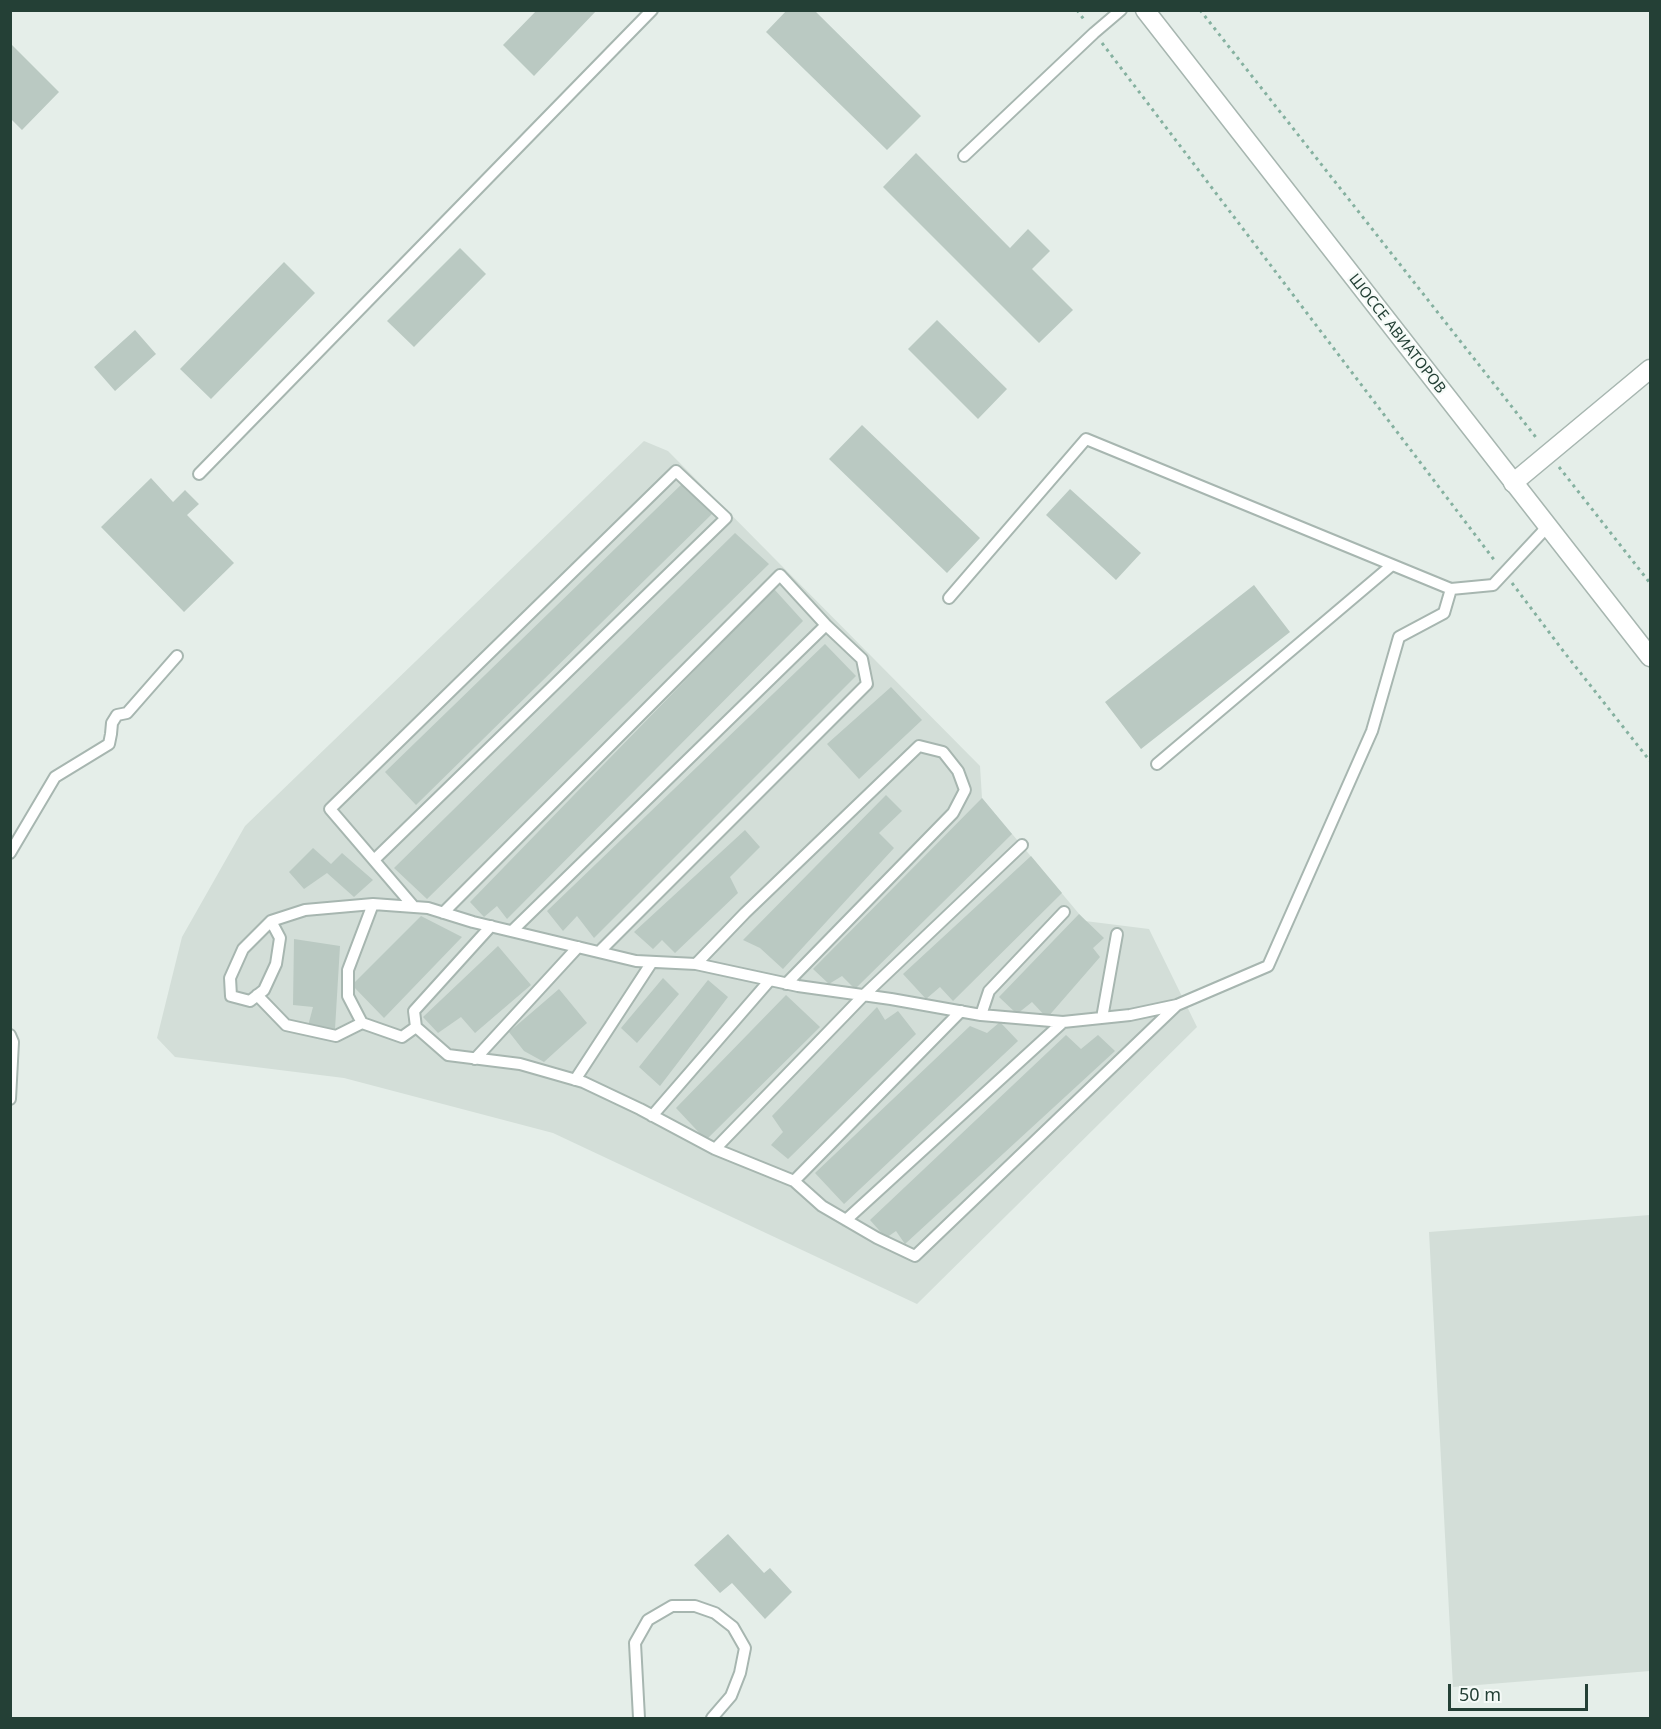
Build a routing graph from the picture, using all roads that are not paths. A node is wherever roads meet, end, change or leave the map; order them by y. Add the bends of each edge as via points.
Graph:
1 (652, 10) edge
2 (1121, 10) edge
3 (1145, 10) edge
4 (964, 156) dead end
5 (1650, 369) edge
6 (199, 474) dead end
7 (1513, 483) junction
8 (1548, 526) junction
9 (1392, 565) junction
10 (1451, 589) junction
11 (948, 598) dead end
12 (826, 625) junction
13 (177, 656) dead end
14 (1650, 657) edge
15 (1157, 764) dead end
16 (1022, 845) dead end
17 (10, 854) edge
18 (374, 860) junction
19 (373, 904) junction
20 (414, 907) junction
21 (1064, 912) dead end
22 (443, 913) junction
23 (272, 921) junction
24 (491, 926) junction
25 (512, 932) junction
26 (1117, 934) dead end
27 (578, 947) junction
28 (599, 952) junction
29 (652, 962) junction
30 (696, 964) junction
31 (770, 980) junction
32 (786, 984) junction
33 (257, 995) junction
34 (864, 995) junction
35 (1177, 1005) junction
36 (961, 1011) junction
37 (981, 1015) junction
38 (1102, 1018) junction
39 (1062, 1022) junction
40 (362, 1023) junction
41 (416, 1027) junction
42 (10, 1035) edge
43 (475, 1059) junction
44 (575, 1080) junction
45 (10, 1099) edge
46 (652, 1116) junction
47 (715, 1149) junction
48 (794, 1181) junction
49 (846, 1220) junction
50 (639, 1719) edge
51 (712, 1719) edge

1 - 6 lane
2 - 4 lane
3 - 7 street, ШОССЕ АВИАТОРОВ
5 - 7 street
7 - 8 street, ШОССЕ АВИАТОРОВ
8 - 10 lane via 1492,585
8 - 14 street, ШОССЕ АВИАТОРОВ
9 - 10 lane
9 - 11 lane via 1086,440
9 - 15 lane
10 - 35 lane via 1444,613 1399,637 1372,731 1268,966
12 - 22 lane via 780,575
12 - 25 lane
12 - 28 lane via 862,659 867,684
13 - 17 lane via 127,712 117,715 108,744 55,777
16 - 34 lane
18 - 18 lane via 330,808 676,471 726,518
18 - 20 lane
19 - 20 lane
19 - 23 lane via 305,910
19 - 40 lane via 348,969 348,996
20 - 22 lane
21 - 37 lane via 989,991
22 - 24 lane
23 - 33 lane via 280,938 276,964 264,990
23 - 33 lane via 243,949 230,978 231,996 249,1001
24 - 25 lane
24 - 41 lane via 414,1011
25 - 27 lane
26 - 38 lane
27 - 28 lane
27 - 43 lane
28 - 29 lane
29 - 30 lane
29 - 44 lane
30 - 31 lane
30 - 32 lane via 919,746 943,752 958,771 965,790 953,813
31 - 32 lane
31 - 46 lane
32 - 34 lane
33 - 40 lane via 286,1025 336,1036
34 - 36 lane
34 - 47 lane
35 - 38 lane
35 - 49 lane via 915,1256
36 - 37 lane
36 - 48 lane
37 - 39 lane
38 - 39 lane
39 - 49 lane
40 - 41 lane via 402,1037
41 - 43 lane via 448,1055
42 - 45 lane
43 - 44 lane via 520,1064
44 - 46 lane
46 - 47 lane
47 - 48 lane
48 - 49 lane via 822,1206
50 - 51 lane via 635,1643 648,1620 672,1606 695,1606 715,1613 733,1627 745,1648 731,1696

